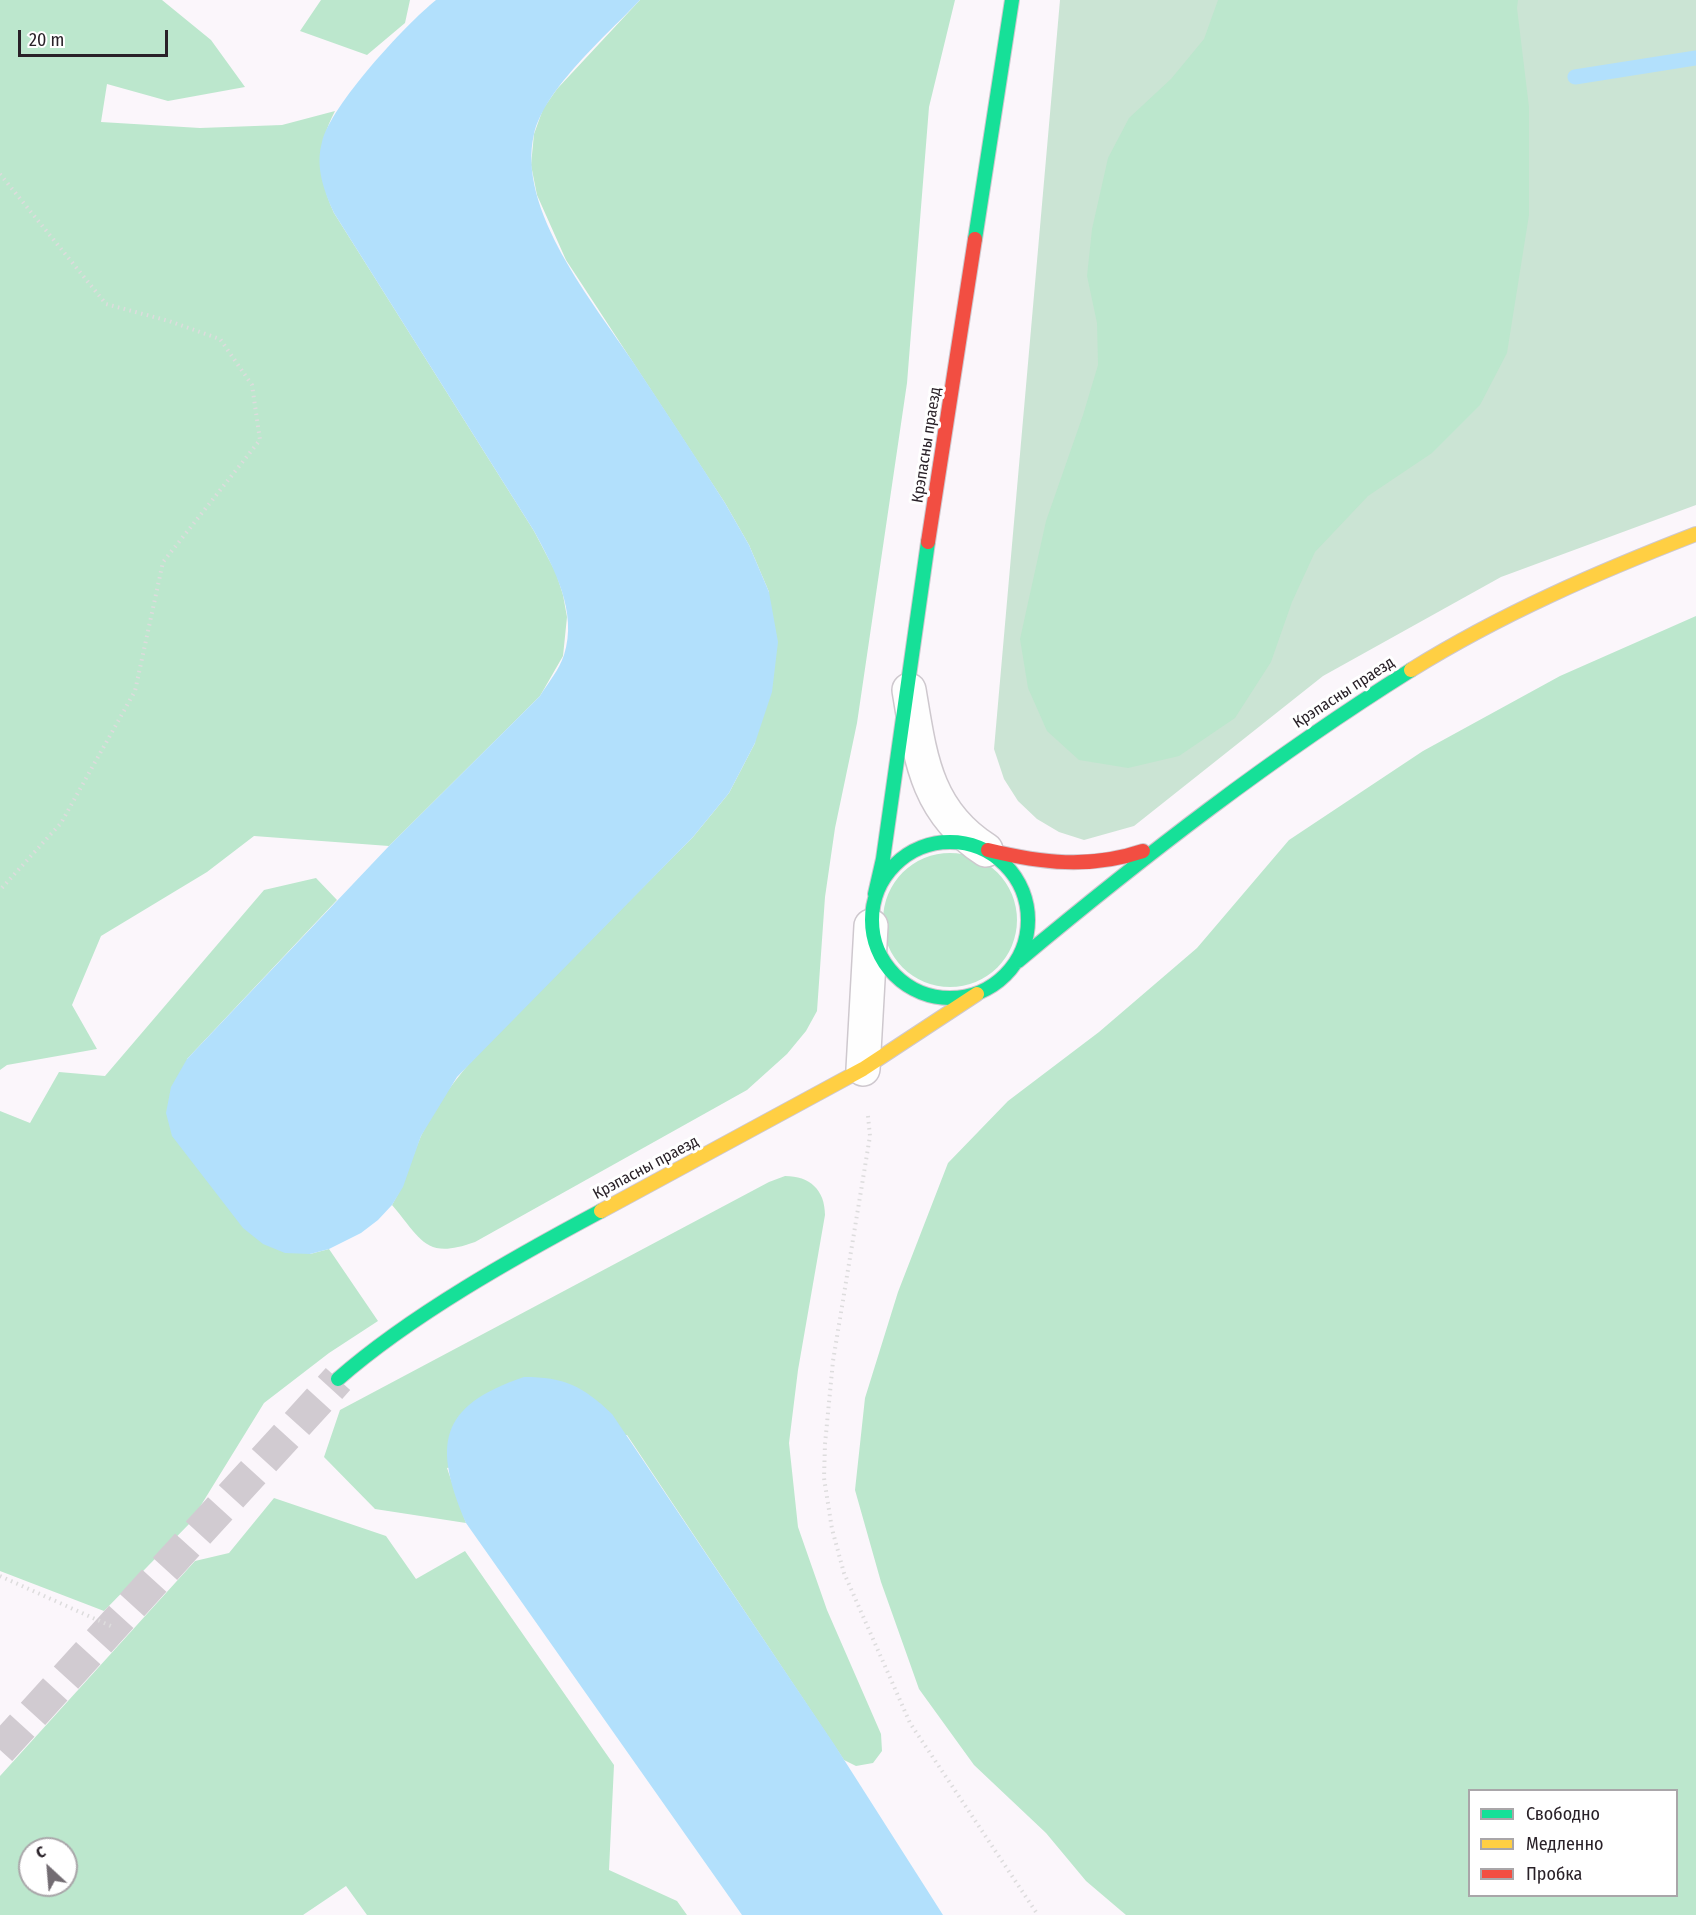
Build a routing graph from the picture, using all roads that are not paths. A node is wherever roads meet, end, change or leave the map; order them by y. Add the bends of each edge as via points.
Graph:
1 (1012, 0) edge
2 (1696, 534) edge
3 (907, 679) junction
4 (1160, 844) junction
5 (986, 850) junction
6 (873, 910) junction
7 (1018, 961) junction
8 (976, 994) junction
9 (863, 1069) junction
10 (338, 1379) tunnel mouth

1 - 3 street, Крэпасны праезд
2 - 4 street, Крэпасны праезд via 1526,604 1388,681
3 - 5 street via 920,752 935,796 957,828
3 - 6 street, Крэпасны праезд via 884,859
4 - 5 street via 1125,858 1090,865 1060,864
4 - 7 street, Крэпасны праезд
5 - 6 street via 960,842 933,843 908,853 888,870
5 - 7 street via 1006,865 1022,886 1027,936
6 - 8 street via 880,957 907,986 929,996 952,999
6 - 9 street
7 - 8 street via 1000,981
8 - 9 street, Крэпасны праезд
9 - 10 street, Крэпасны праезд via 582,1221 478,1282 368,1353

